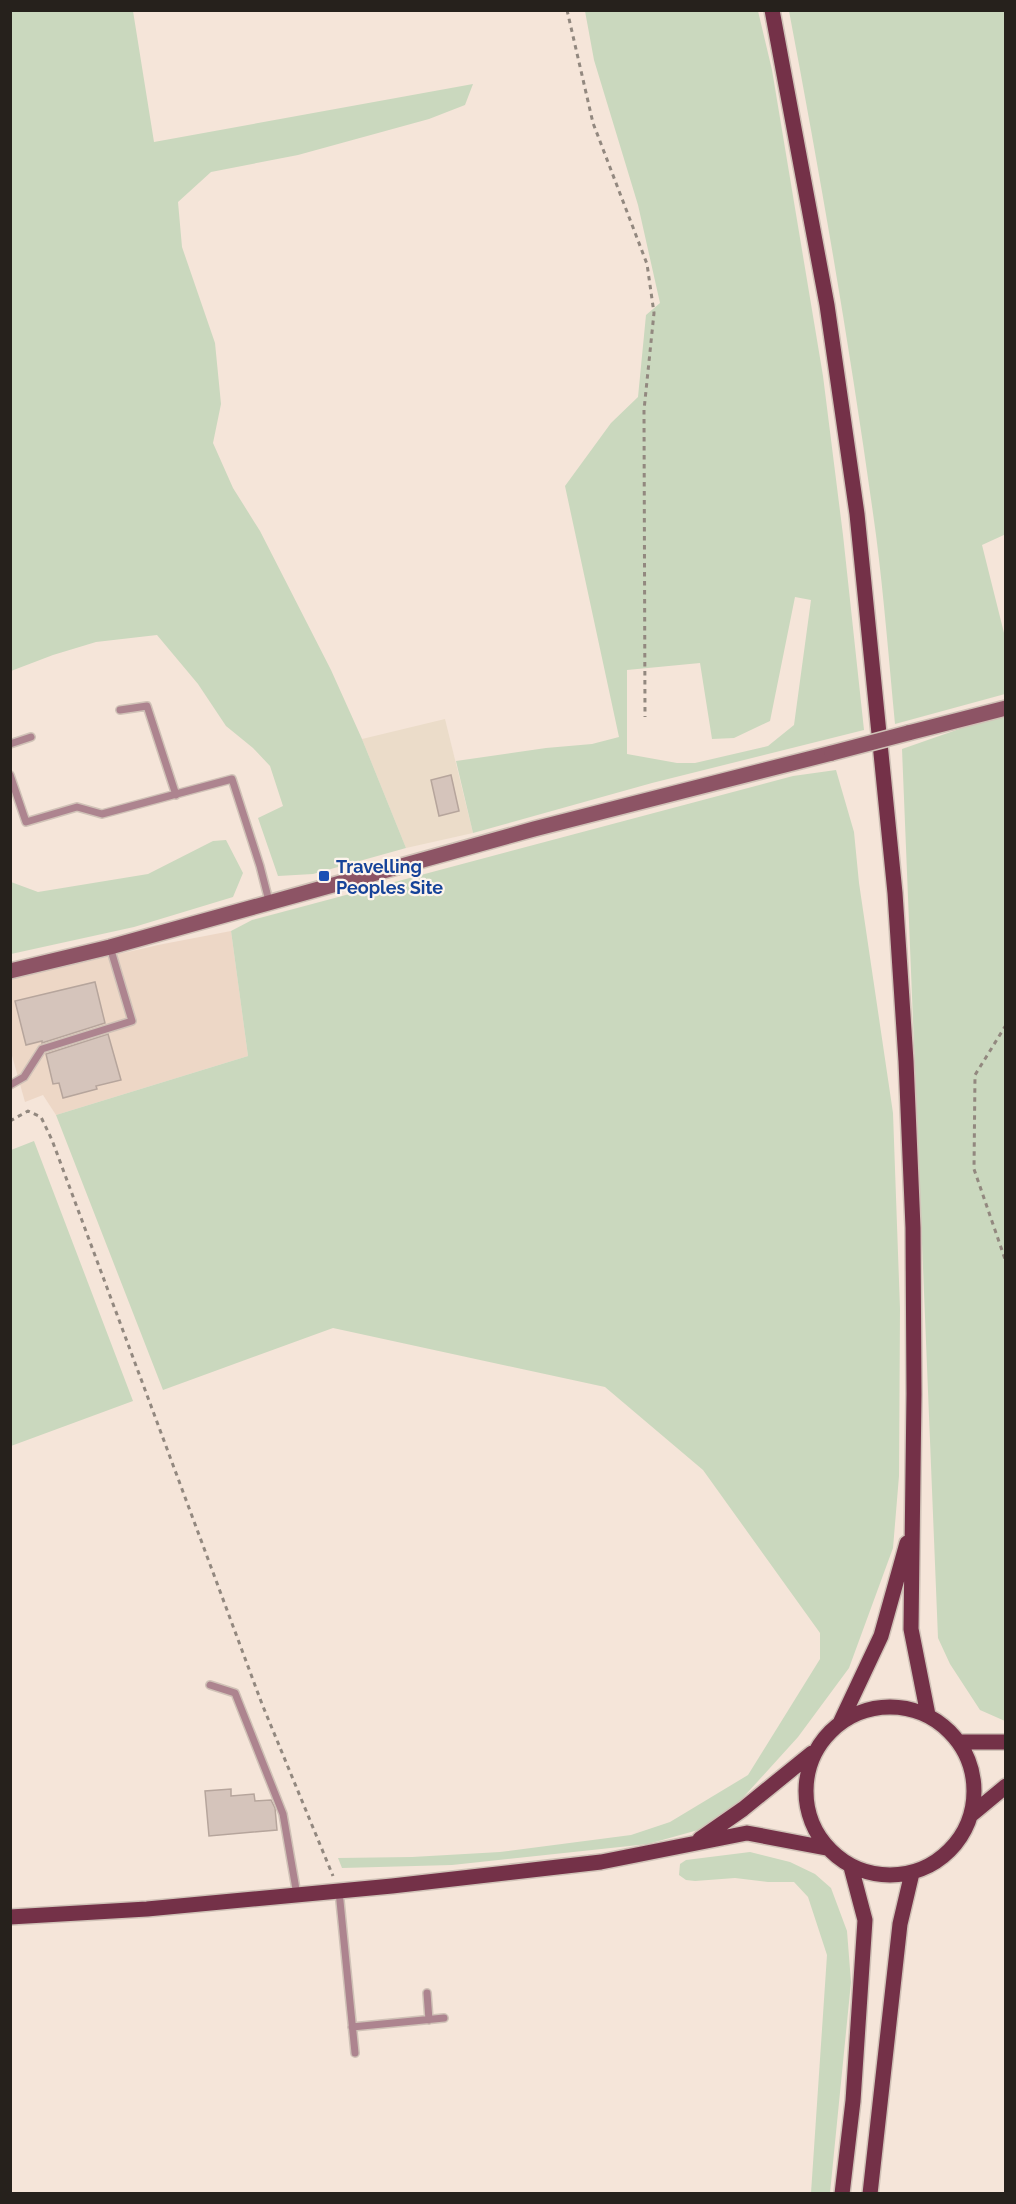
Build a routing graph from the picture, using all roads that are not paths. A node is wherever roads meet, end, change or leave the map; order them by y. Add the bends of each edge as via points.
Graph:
1 (772, 10) edge
2 (1005, 708) edge
3 (120, 710) dead end
4 (31, 737) dead end
5 (10, 744) edge
6 (10, 775) edge
7 (176, 795) junction
8 (269, 902) junction
9 (110, 946) junction
10 (10, 971) edge
11 (10, 1085) edge
12 (913, 1523) junction
13 (210, 1685) dead end
14 (928, 1715) junction
15 (841, 1721) junction
16 (959, 1742) junction
17 (1005, 1742) edge
18 (814, 1751) junction
19 (1005, 1786) edge
20 (971, 1815) junction
21 (695, 1842) junction
22 (826, 1848) junction
23 (851, 1867) junction
24 (912, 1873) junction
25 (339, 1891) junction
26 (297, 1895) junction
27 (10, 1917) edge
28 (427, 1993) dead end
29 (444, 2018) dead end
30 (429, 2020) junction
31 (352, 2027) junction
32 (355, 2053) dead end
33 (842, 2193) edge
34 (870, 2193) edge

1 - 12 main road via 827,305 857,514 895,893 913,1228
2 - 8 main road, bridge via 534,829
3 - 7 lane via 147,706
4 - 5 lane
6 - 7 lane via 26,822 77,807 102,814
7 - 8 lane via 232,779
8 - 9 main road
9 - 10 main road
9 - 11 lane via 132,1021 42,1049 24,1077
12 - 14 main road via 911,1629
12 - 15 main road via 881,1636
13 - 26 lane via 235,1693 283,1814
14 - 15 main road via 886,1706 868,1708
14 - 16 main road
15 - 18 main road
16 - 17 main road
16 - 20 main road via 972,1769 975,1798
18 - 21 main road
18 - 22 main road via 807,1769 805,1798 810,1822
19 - 20 main road
20 - 24 main road via 962,1835 943,1857
21 - 22 main road via 747,1833
21 - 25 main road via 601,1862
22 - 23 main road
23 - 24 main road via 883,1876
23 - 33 main road via 865,1920 853,2101
24 - 34 main road via 900,1924
25 - 26 main road
25 - 31 lane
26 - 27 main road via 147,1910
28 - 30 lane
29 - 30 lane
30 - 31 lane
31 - 32 lane

